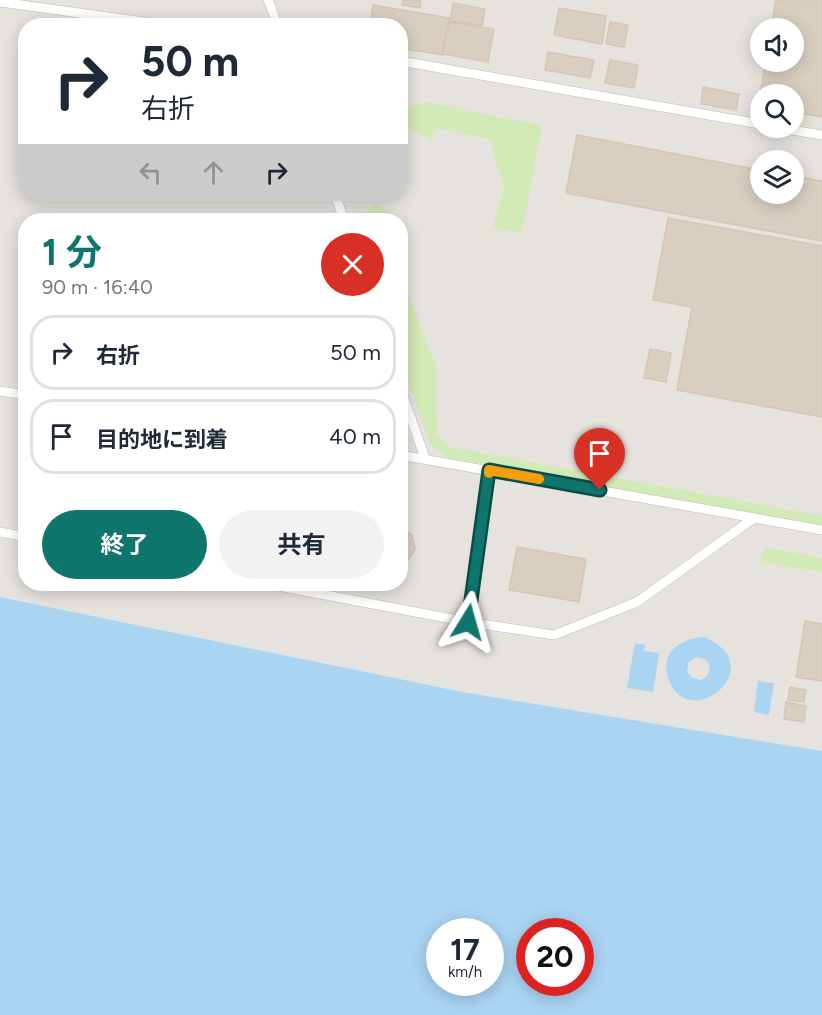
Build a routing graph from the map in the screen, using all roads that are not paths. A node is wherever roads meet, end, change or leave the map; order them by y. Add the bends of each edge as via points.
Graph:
1 (268, 0) edge
2 (0, 2) edge
3 (115, 18) edge
4 (275, 18) edge
5 (408, 62) edge
6 (750, 122) edge
7 (804, 132) edge
8 (822, 135) edge
9 (0, 391) edge
10 (18, 394) edge
11 (408, 410) edge
12 (408, 456) edge
13 (425, 458) junction
14 (489, 470) junction
15 (754, 518) junction
16 (822, 530) edge
17 (0, 532) edge
18 (18, 535) edge
19 (305, 591) edge
20 (468, 622) junction

1 - 4 lane
2 - 3 lane
5 - 6 lane
7 - 8 lane
9 - 10 lane
11 - 13 lane
12 - 13 lane
13 - 14 lane
14 - 15 lane
14 - 20 lane
15 - 16 lane
15 - 20 lane via 637,602 554,635
17 - 18 lane
19 - 20 lane

